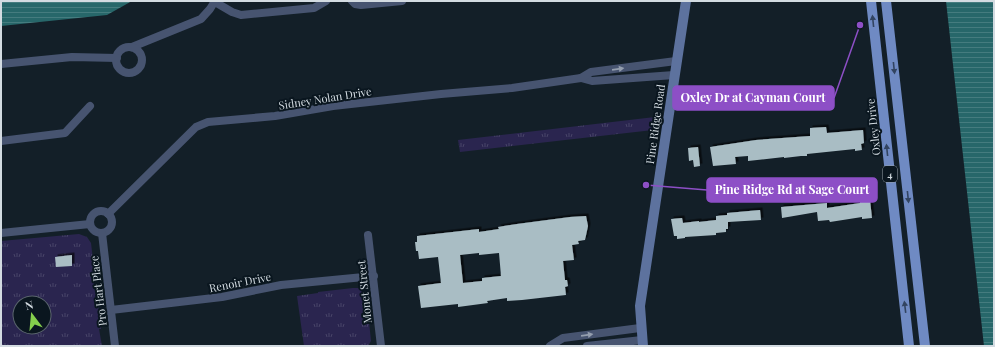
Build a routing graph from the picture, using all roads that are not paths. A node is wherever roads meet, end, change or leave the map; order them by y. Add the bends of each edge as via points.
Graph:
1 (326, 1) edge
2 (352, 1) edge
3 (402, 1) edge
4 (686, 1) edge
5 (871, 1) edge
6 (886, 1) edge
7 (215, 2) edge
8 (156, 38) junction
9 (132, 48) junction
10 (140, 54) junction
11 (116, 58) junction
12 (676, 61) junction
13 (1, 64) edge
14 (674, 75) junction
15 (581, 78) junction
16 (90, 106) dead end
17 (1, 141) edge
18 (108, 214) junction
19 (90, 224) junction
20 (1, 233) edge
21 (102, 233) junction
22 (368, 235) dead end
23 (374, 276) junction
24 (111, 310) junction
25 (640, 328) junction
26 (642, 343) edge
27 (115, 346) edge
28 (381, 346) edge
29 (547, 346) edge
30 (551, 346) edge
31 (587, 346) edge
32 (909, 346) edge
33 (924, 346) edge

1 - 7 street via 314,8 241,15
2 - 3 street via 361,5
4 - 12 street, Pine Ridge Road
32 -> 5 main road, Oxley Drive / 4
6 -> 33 main road, 4
7 - 8 street via 201,19
8 - 9 street
8 - 10 street
9 - 10 street
9 - 11 street via 124,48
10 - 11 street via 142,63 137,70 129,72 124,72 118,66
11 - 13 street via 72,56
12 - 14 street, Pine Ridge Road
15 -> 12 street, Sidney Nolan Drive via 591,72
14 - 15 street, Sidney Nolan Drive via 592,81
14 - 25 street, Pine Ridge Road via 642,287
15 - 18 street, Sidney Nolan Drive via 208,122 196,127
16 - 17 street via 65,133
18 - 19 street via 96,212 91,217
18 - 21 street via 112,224
19 - 20 street
19 - 21 street via 95,232
21 - 24 street, Pro Hart Place
22 - 23 street, Monet Street
23 - 24 street, Renoir Drive via 281,285 222,297
23 - 28 street, Monet Street
24 - 27 street, Pro Hart Place
25 - 26 street, Pine Ridge Road
30 -> 25 street via 563,338
26 - 31 street
29 - 30 street

